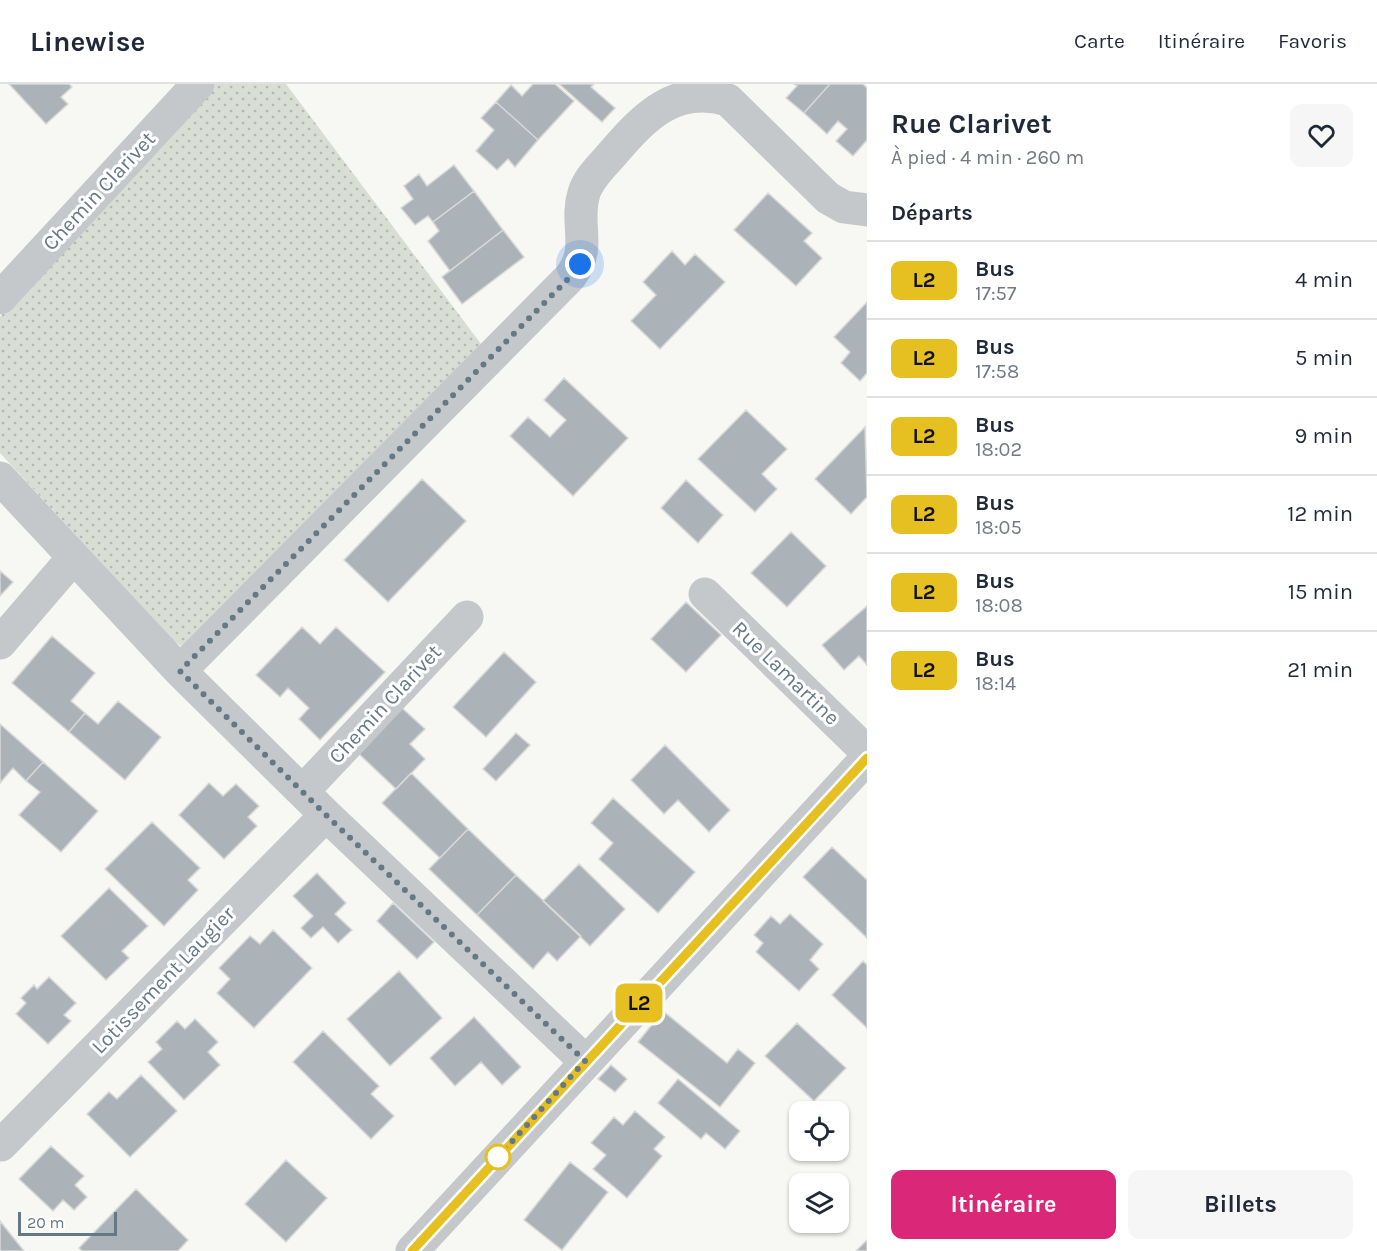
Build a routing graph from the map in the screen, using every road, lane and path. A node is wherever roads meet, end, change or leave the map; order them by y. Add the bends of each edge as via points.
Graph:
1 (198, 84) edge
2 (867, 210) edge
3 (0, 298) edge
4 (0, 478) edge
5 (73, 558) junction
6 (705, 594) dead end
7 (467, 617) dead end
8 (0, 643) edge
9 (180, 671) junction
10 (867, 752) edge
11 (867, 758) edge
12 (303, 791) junction
13 (326, 815) junction
14 (585, 1061) junction
15 (1, 1145) edge
16 (412, 1251) edge

1 - 3 street, Chemin Clarivet
2 - 9 street via 843,207 828,198 728,100 712,93 694,92 659,106 642,119 591,178 582,202 583,254 570,277
4 - 5 street
5 - 8 street
5 - 9 street
6 - 10 street, Rue Lamartine
7 - 12 street, Chemin Clarivet
9 - 12 street
11 - 14 street
12 - 13 street
13 - 14 street
13 - 15 street, Lotissement Laugier
14 - 16 street

